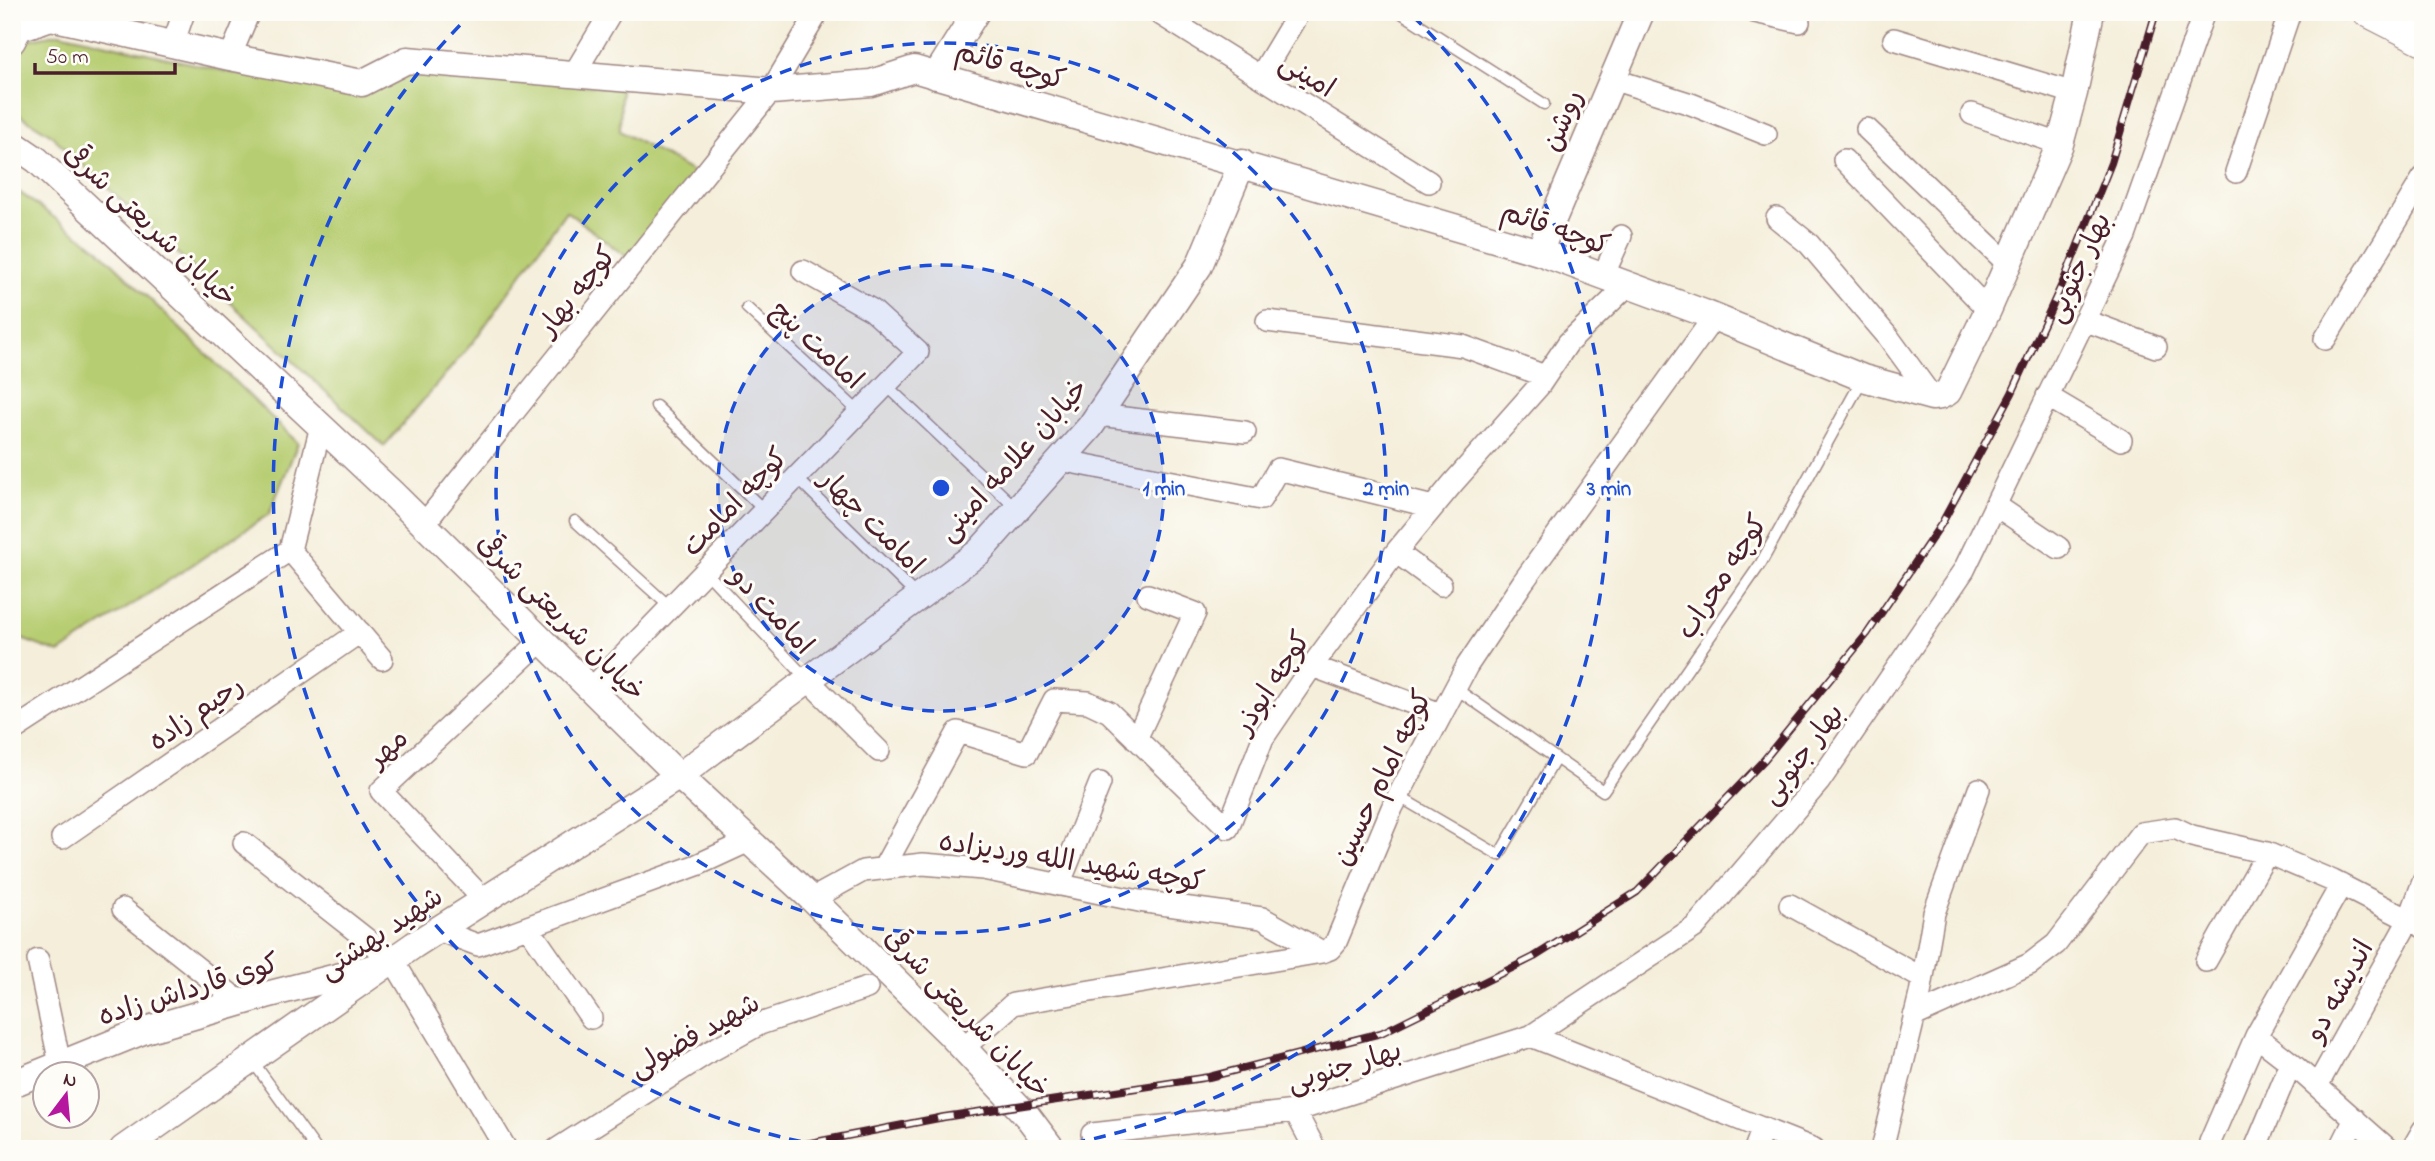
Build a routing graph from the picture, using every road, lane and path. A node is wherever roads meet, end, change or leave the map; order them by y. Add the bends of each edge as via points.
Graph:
1 (184, 12) edge
2 (249, 12) edge
3 (611, 12) edge
4 (818, 12) edge
5 (976, 12) edge
6 (1157, 12) edge
7 (1299, 12) edge
8 (1400, 12) edge
9 (1641, 12) edge
10 (1755, 12) edge
11 (2091, 12) edge
12 (2204, 12) edge
13 (2290, 12) edge
14 (2368, 12) edge
15 (52, 15) edge
16 (1799, 22) dead end
17 (1894, 39) dead end
18 (2423, 40) edge
19 (12, 41) edge
20 (173, 44) junction
21 (230, 57) junction
22 (574, 74) junction
23 (936, 76) junction
24 (1260, 76) junction
25 (1612, 79) junction
26 (771, 91) junction
27 (2074, 93) junction
28 (1544, 104) dead end
29 (1972, 114) dead end
30 (1867, 128) dead end
31 (1766, 134) dead end
32 (12, 143) edge
33 (2060, 144) junction
34 (1844, 160) dead end
35 (1242, 163) junction
36 (2236, 172) dead end
37 (2423, 178) edge
38 (1429, 182) dead end
39 (1777, 218) dead end
40 (1621, 236) dead end
41 (1539, 252) junction
42 (2007, 263) junction
43 (803, 271) dead end
44 (1603, 276) junction
45 (1628, 285) junction
46 (747, 308) dead end
47 (1988, 310) junction
48 (1714, 317) junction
49 (2084, 320) junction
50 (1267, 321) dead end
51 (2325, 339) dead end
52 (2156, 347) dead end
53 (1545, 376) junction
54 (1863, 378) junction
55 (886, 385) junction
56 (1932, 397) junction
57 (2047, 397) junction
58 (656, 406) dead end
59 (859, 412) junction
60 (1098, 415) junction
61 (321, 426) junction
62 (1244, 432) dead end
63 (2121, 440) dead end
64 (1060, 460) junction
65 (796, 477) junction
66 (1995, 505) junction
67 (1433, 506) junction
68 (1017, 509) junction
69 (764, 510) junction
70 (575, 521) dead end
71 (424, 524) junction
72 (2059, 548) dead end
73 (289, 550) junction
74 (1396, 552) junction
75 (705, 571) junction
76 (1441, 585) dead end
77 (1148, 595) dead end
78 (918, 597) junction
79 (670, 607) junction
80 (360, 632) junction
81 (542, 640) junction
82 (382, 659) dead end
83 (1312, 666) junction
84 (808, 680) junction
85 (1455, 688) junction
86 (591, 689) junction
87 (1441, 714) junction
88 (12, 731) edge
89 (1136, 739) junction
90 (879, 751) dead end
91 (1556, 758) junction
92 (679, 776) junction
93 (1100, 783) dead end
94 (1979, 789) dead end
95 (1398, 796) junction
96 (62, 838) dead end
97 (749, 841) junction
98 (244, 843) dead end
99 (2267, 853) junction
100 (883, 869) junction
101 (2423, 883) edge
102 (1059, 885) junction
103 (2342, 886) junction
104 (812, 899) junction
105 (484, 900) junction
106 (1790, 905) dead end
107 (123, 909) dead end
108 (2416, 924) edge
109 (528, 927) junction
110 (438, 930) junction
111 (1322, 952) junction
112 (38, 960) dead end
113 (2206, 961) dead end
114 (390, 962) junction
115 (1922, 978) junction
116 (867, 988) dead end
117 (240, 1002) junction
118 (1914, 1016) junction
119 (592, 1018) dead end
120 (1531, 1036) junction
121 (2256, 1036) junction
122 (963, 1048) junction
123 (251, 1059) junction
124 (59, 1060) edge
125 (70, 1060) edge
126 (2291, 1063) junction
127 (32, 1076) edge
128 (12, 1084) edge
129 (2317, 1086) junction
130 (1295, 1111) junction
131 (2355, 1119) junction
132 (1763, 1128) junction
133 (2423, 1130) edge
134 (1092, 1134) dead end
135 (2210, 1142) dead end
136 (123, 1149) edge
137 (316, 1149) edge
138 (506, 1149) edge
139 (557, 1149) edge
140 (1052, 1149) edge
141 (1315, 1149) edge
142 (1755, 1149) edge
143 (1814, 1149) edge
144 (1882, 1149) edge
145 (2255, 1149) edge
146 (2340, 1149) edge
147 (2388, 1149) edge
148 (2412, 1149) edge

1 - 20 street
2 - 21 street
3 - 22 street
4 - 26 street, کوچه بهار
5 - 23 street
6 - 24 street, امینی
7 - 24 street
8 - 28 lane
9 - 25 street, روشن
10 - 16 street
11 - 27 street
12 - 49 street, بهار جنوبی via 2125,236
13 - 36 street
14 - 18 main road
15 - 19 street, کوچه قائم via 19,28
15 - 20 street, کوچه قائم
17 - 27 street
20 - 21 street, کوچه قائم
21 - 22 street, کوچه قائم via 362,83 407,60
22 - 26 street, کوچه قائم
23 - 26 street, کوچه قائم via 914,69 871,83
23 - 35 street, کوچه قائم
24 - 38 street, امینی
25 - 31 street
25 - 41 street, روشن
26 - 71 street, کوچه بهار
27 - 33 street
29 - 33 street
30 - 42 street
32 - 61 street, خیابان شریعتی شرقی via 37,160
33 - 42 street
34 - 47 street
35 - 41 street, کوچه قائم
35 - 60 street, خیابان علامه امینی via 1199,266
37 - 51 street
39 - 56 street via 1809,244
40 - 44 street
41 - 44 street, کوچه قائم
42 - 47 street
43 - 55 street, کوچه امامت via 872,310 918,352
44 - 45 street, کوچه قائم
45 - 48 street, کوچه قائم
45 - 53 street, کوچه ابوذر via 1568,343
46 - 59 lane, امامت پنج
47 - 56 street via 1948,392
48 - 54 street, کوچه قائم
48 - 85 street, کوچه امام حسین via 1522,582
49 - 52 street
49 - 57 street, بهار جنوبی
50 - 53 street via 1463,346
53 - 67 street, کوچه ابوذر
54 - 56 street, کوچه قائم
54 - 91 lane, کوچه محراب via 1761,563 1603,791
55 - 59 street, کوچه امامت
55 - 68 lane
57 - 63 street
57 - 66 street, بهار جنوبی
58 - 69 lane
59 - 65 street, کوچه امامت
60 - 62 street
60 - 64 street, خیابان علامه امینی
61 - 71 street, خیابان شریعتی شرقی
61 - 73 street
64 - 67 street via 1261,499 1278,469
64 - 68 street, خیابان علامه امینی
65 - 69 street, کوچه امامت
65 - 78 lane, امامت چهار
66 - 72 street
66 - 120 street, بهار جنوبی via 1964,570 1819,782 1695,927
67 - 74 street, کوچه ابوذر
68 - 78 street, خیابان علامه امینی via 979,552
69 - 75 street, کوچه امامت
70 - 79 lane
71 - 81 street, خیابان شریعتی شرقی
73 - 80 street
73 - 88 street
74 - 76 street
74 - 83 street, کوچه ابوذر
75 - 79 street, کوچه امامت
75 - 84 lane, امامت دو
77 - 89 street via 1195,613
78 - 84 street, خیابان علامه امینی
79 - 86 street, کوچه امامت
80 - 82 street
80 - 96 street, رحیم زاده
81 - 86 street, خیابان شریعتی شرقی
81 - 105 street, مهر via 381,792
83 - 87 street
83 - 89 street, کوچه ابوذر via 1263,738 1228,828
84 - 90 street
84 - 92 street, خیابان علامه امینی
85 - 87 street, کوچه امام حسین
85 - 91 lane
86 - 92 street, خیابان شریعتی شرقی
87 - 95 street, کوچه امام حسین
89 - 100 street, کوچه ابوذر via 1109,712 1088,702 1054,701 1027,753 958,732
91 - 95 lane via 1499,855
92 - 97 street, خیابان شریعتی شرقی
92 - 105 street, شهید بهشتی
93 - 102 street
94 - 115 street via 1934,913
95 - 111 street, کوچه امام حسین via 1336,942
97 - 104 street, خیابان شریعتی شرقی
97 - 109 street via 697,866
98 - 114 street
99 - 103 street
99 - 113 street
99 - 118 street via 2175,828 2141,833 2056,944 2030,964
100 - 102 street, کوچه شهید الله وردیزاده via 923,864 983,869
100 - 104 street, کوچه شهید الله وردیزاده via 863,871
101 - 108 street, اندیشه دو
102 - 111 street, کوچه شهید الله وردیزاده via 1262,918
103 - 108 street
103 - 121 street
104 - 122 street, خیابان شریعتی شرقی
105 - 110 street, شهید بهشتی
106 - 115 street
107 - 117 street
108 - 129 street, اندیشه دو
109 - 110 street via 478,945
109 - 119 street
110 - 114 street, شهید بهشتی
111 - 122 street via 1013,1004
112 - 124 street
114 - 117 street, کوی قارداش زاده
114 - 123 street, شهید بهشتی
114 - 138 street
115 - 118 street
116 - 139 street, شهید فضولی via 760,1024
117 - 125 street, کوی قارداش زاده via 145,1030
118 - 144 street
120 - 130 street, بهار جنوبی
120 - 132 street
121 - 126 street
121 - 135 street
122 - 140 street, خیابان شریعتی شرقی
123 - 136 street, شهید بهشتی
123 - 137 lane
126 - 129 street
126 - 145 street
127 - 128 street, کوی قارداش زاده
129 - 131 street
130 - 134 street, بهار جنوبی
130 - 141 street
131 - 146 street
131 - 147 street
132 - 142 street
132 - 143 street
133 - 148 street

